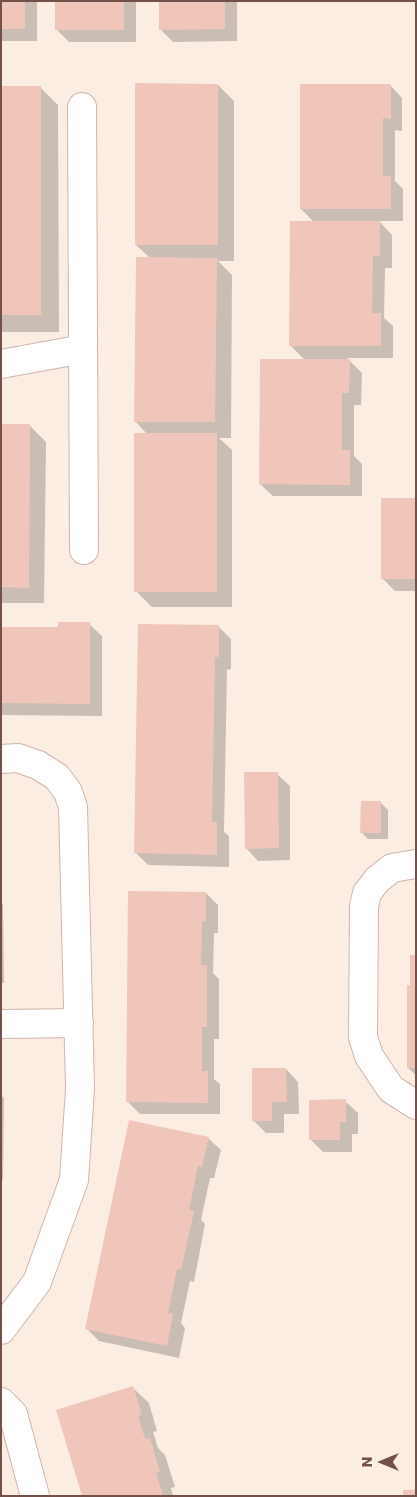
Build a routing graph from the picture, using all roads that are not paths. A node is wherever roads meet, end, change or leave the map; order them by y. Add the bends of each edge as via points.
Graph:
1 (82, 107) dead end
2 (83, 349) junction
3 (1, 364) edge
4 (84, 550) dead end
5 (1, 759) edge
6 (416, 864) edge
7 (79, 1023) junction
8 (1, 1024) edge
9 (416, 1105) edge
10 (1, 1330) edge
11 (1, 1402) edge
12 (35, 1496) edge

1 - 2 street
2 - 3 street
2 - 4 street
5 - 7 street via 18,758 58,777 73,807
6 - 9 street via 392,868 367,893 364,906 363,1037 369,1056 391,1089
7 - 8 street
7 - 10 street via 80,1089 74,1180 37,1282
11 - 12 street via 13,1414

